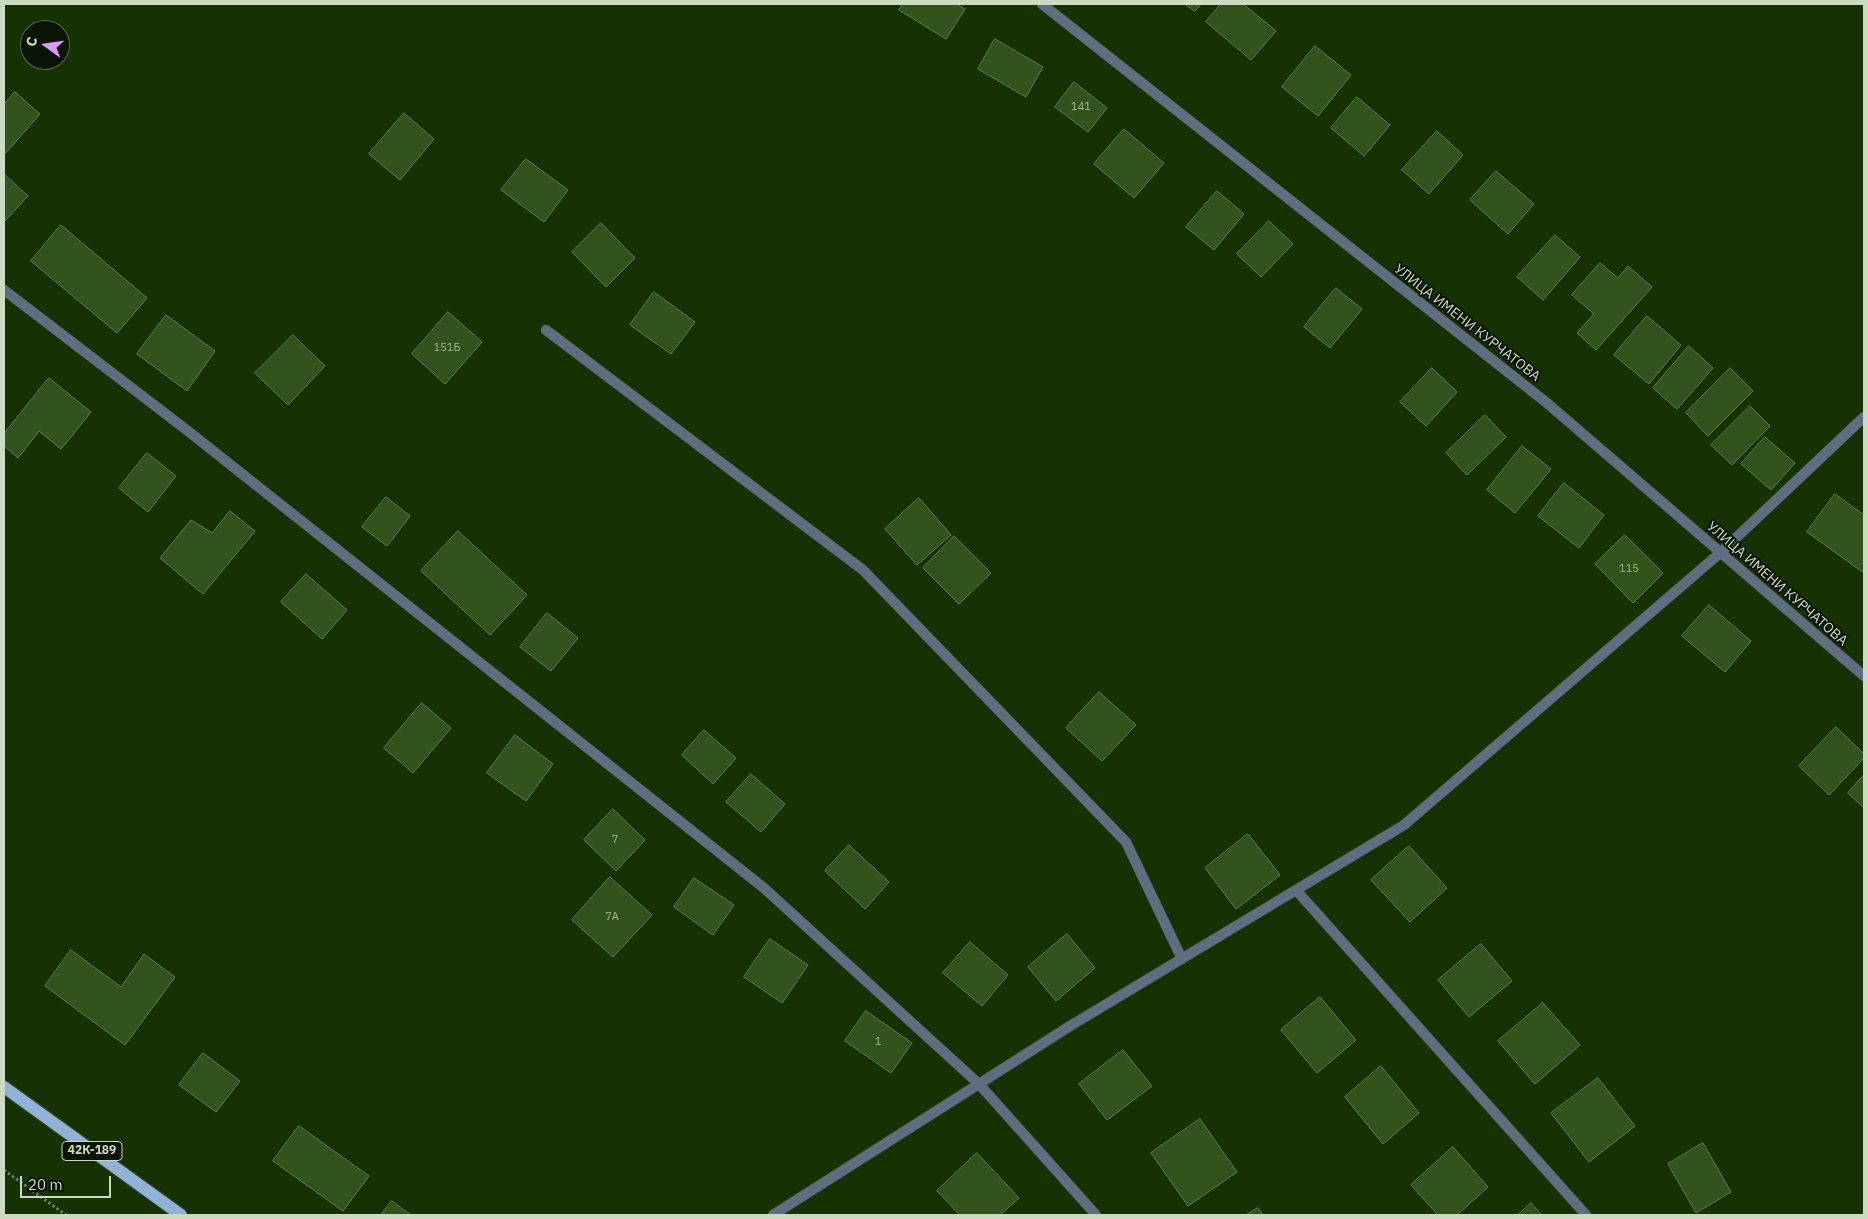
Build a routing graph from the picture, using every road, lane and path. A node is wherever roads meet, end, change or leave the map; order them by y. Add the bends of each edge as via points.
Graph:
1 (1042, 4) edge
2 (4, 290) edge
3 (546, 330) dead end
4 (1864, 417) edge
5 (1720, 553) junction
6 (1864, 676) edge
7 (1296, 890) junction
8 (1182, 959) junction
9 (979, 1084) junction
10 (4, 1087) edge
11 (4, 1170) edge
12 (66, 1215) edge
13 (181, 1215) edge
14 (773, 1215) edge
15 (1096, 1215) edge
16 (1586, 1215) edge

1 - 5 street, УЛИЦА ИМЕНИ КУРЧАТОВА via 1547,403
2 - 9 street via 188,431 764,888
3 - 8 street via 864,570 1126,842
4 - 5 street
5 - 6 street, УЛИЦА ИМЕНИ КУРЧАТОВА
5 - 7 street via 1404,825
7 - 8 street
7 - 16 street
8 - 9 street
9 - 14 street
9 - 15 street
10 - 13 main road, 42К-189
11 - 12 path

